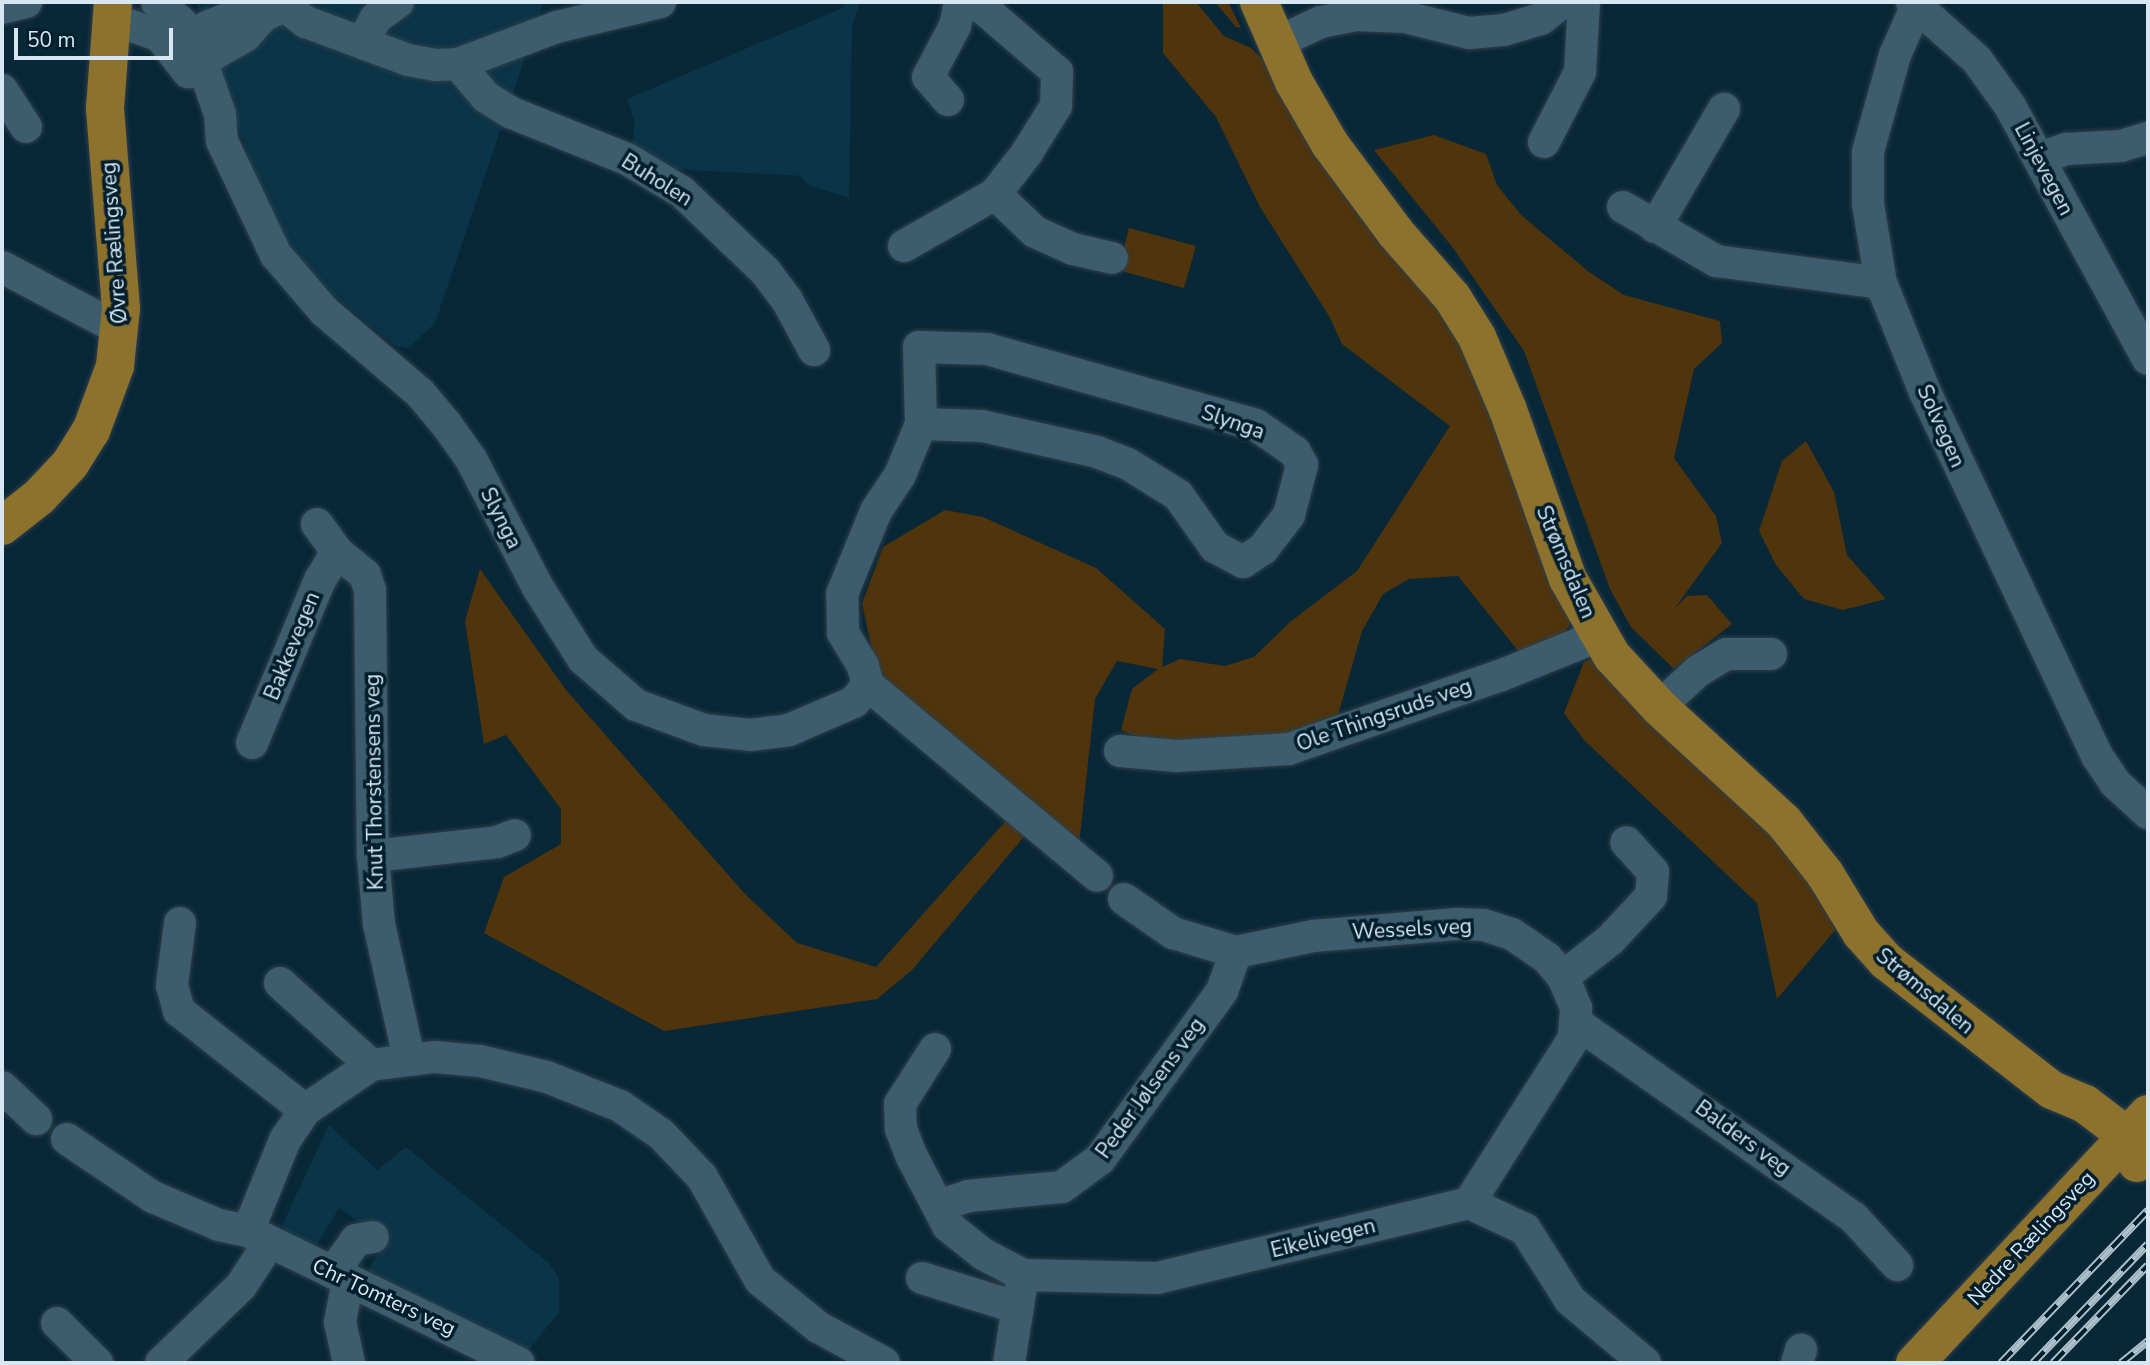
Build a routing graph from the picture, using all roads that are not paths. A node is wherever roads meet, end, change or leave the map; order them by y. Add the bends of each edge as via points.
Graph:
1 (26, 2) edge
2 (157, 2) edge
3 (398, 2) edge
4 (660, 2) edge
5 (960, 2) edge
6 (976, 2) edge
7 (1259, 2) edge
8 (1562, 2) edge
9 (1584, 2) edge
10 (1915, 4) edge
11 (2, 8) edge
12 (276, 8) edge
13 (113, 10) edge
14 (363, 42) junction
15 (1276, 43) junction
16 (191, 51) junction
17 (458, 64) junction
18 (2, 90) edge
19 (948, 100) dead end
20 (1724, 109) dead end
21 (26, 127) dead end
22 (2148, 138) edge
23 (1544, 142) dead end
24 (2040, 158) junction
25 (995, 194) junction
26 (1623, 207) dead end
27 (1654, 227) junction
28 (904, 246) dead end
29 (1112, 258) dead end
30 (2, 267) edge
31 (1879, 291) junction
32 (121, 330) junction
33 (814, 350) dead end
34 (2148, 359) edge
35 (921, 424) junction
36 (317, 524) dead end
37 (2, 526) edge
38 (337, 552) junction
39 (1598, 636) junction
40 (1771, 654) dead end
41 (868, 685) junction
42 (1659, 707) junction
43 (252, 743) dead end
44 (1120, 751) dead end
45 (2148, 813) edge
46 (515, 835) dead end
47 (1626, 842) dead end
48 (373, 856) junction
49 (1097, 876) dead end
50 (1124, 899) dead end
51 (180, 923) dead end
52 (1236, 953) junction
53 (1563, 977) junction
54 (280, 983) dead end
55 (1578, 1024) junction
56 (935, 1049) dead end
57 (410, 1058) junction
58 (370, 1065) junction
59 (2, 1089) edge
60 (305, 1110) junction
61 (36, 1119) dead end
62 (67, 1139) dead end
63 (2134, 1144) edge
64 (1469, 1203) junction
65 (939, 1206) junction
66 (258, 1237) junction
67 (373, 1237) dead end
68 (1897, 1265) dead end
69 (1023, 1275) junction
70 (341, 1276) junction
71 (922, 1278) dead end
72 (1015, 1307) junction
73 (57, 1322) dead end
74 (97, 1363) edge
75 (161, 1363) edge
76 (349, 1363) edge
77 (519, 1363) edge
78 (884, 1363) edge
79 (1009, 1363) edge
80 (1644, 1363) edge
81 (1915, 1363) edge
82 (1948, 1363) edge

1 - 11 street
2 - 16 street, Slynga
3 - 14 street via 376,18
4 - 17 street via 557,27
5 - 19 street via 955,26 928,77
6 - 25 street via 1057,72 1056,106
7 - 15 main road, Strømsdalen
8 - 15 street via 1541,19 1504,30 1469,33 1414,19 1356,15 1321,22
9 - 23 street via 1580,72
10 - 24 street, Linjevegen via 1977,60
10 - 31 street, Solvegen via 1895,55 1868,152 1868,204
12 - 14 street
12 - 16 street via 246,11
13 - 16 street, Slynga
13 - 32 main road, Øvre Rælingsveg via 106,140
14 - 17 street via 408,60
15 - 39 main road, Strømsdalen via 1347,169 1452,297 1476,337 1508,410 1563,567
16 - 41 street, Slynga via 205,120 220,133 237,179 276,256 324,311 420,393 446,424 471,459 559,622 583,659 610,685 636,705 704,730 750,735 789,730 827,717 854,702
17 - 33 street, Buholen via 486,97 530,122 627,159 682,192 765,271 788,300
18 - 21 street
20 - 27 street
22 - 24 street via 2121,146 2066,149
24 - 34 street, Linjevegen
25 - 28 street
25 - 29 street via 1035,232 1073,249
26 - 27 street
27 - 31 street via 1699,254 1730,265
30 - 32 street
31 - 45 street, Solvegen via 2097,756 2115,783
32 - 37 main road, Øvre Rælingsveg via 110,384 82,446 39,497
35 - 35 street, Slynga via 982,426 1097,452 1128,464 1178,495 1215,547 1243,562 1263,549 1289,514 1302,465 1295,452 1256,425 988,349 919,347
35 - 41 street, Slynga via 900,475 858,549 842,594 843,633 863,666
36 - 38 street, Knut Thorstensens veg
38 - 43 street, Bakkevegen via 320,580
38 - 48 street, Knut Thorstensens veg via 365,575 370,590
39 - 42 main road, Strømsdalen
39 - 44 street, Ole Thingsruds veg via 1502,675 1289,749 1212,755
40 - 42 street via 1726,654
41 - 49 street, Slynga
42 - 63 main road, Strømsdalen via 1784,822 1820,867 1861,933 1886,961 2052,1090
46 - 48 street via 497,842
47 - 53 street via 1654,872 1651,896 1609,940
48 - 57 street, Knut Thorstensens veg via 379,924
50 - 52 street, Wessels veg via 1173,933
51 - 60 street via 172,985 179,1011
52 - 53 street, Wessels veg via 1324,934 1484,925 1529,944
52 - 65 street, Peder Jølsens veg via 1222,991 1091,1167 1062,1187 968,1196
53 - 55 street, Wessels veg
54 - 58 street
55 - 64 street via 1565,1054
55 - 68 street, Balders veg via 1854,1218
56 - 65 street via 911,1081 899,1112 912,1157
57 - 58 street
57 - 78 street via 481,1061 547,1077 620,1106 661,1134 702,1177 760,1280 818,1327
58 - 60 street
59 - 61 street
60 - 66 street via 285,1140
62 - 66 street, Chr Tomters veg via 153,1197
63 - 81 main road, Nedre Rælingsveg
63 - 82 main road, Nedre Rælingsveg
64 - 69 street, Eikelivegen via 1157,1278
64 - 80 street via 1525,1229 1570,1300
65 - 69 street via 948,1226 969,1244
66 - 70 street, Chr Tomters veg
66 - 75 street via 241,1286
67 - 70 street via 356,1240
69 - 72 street
70 - 76 street via 340,1322
70 - 77 street, Chr Tomters veg
71 - 72 street
72 - 79 street
73 - 74 street

